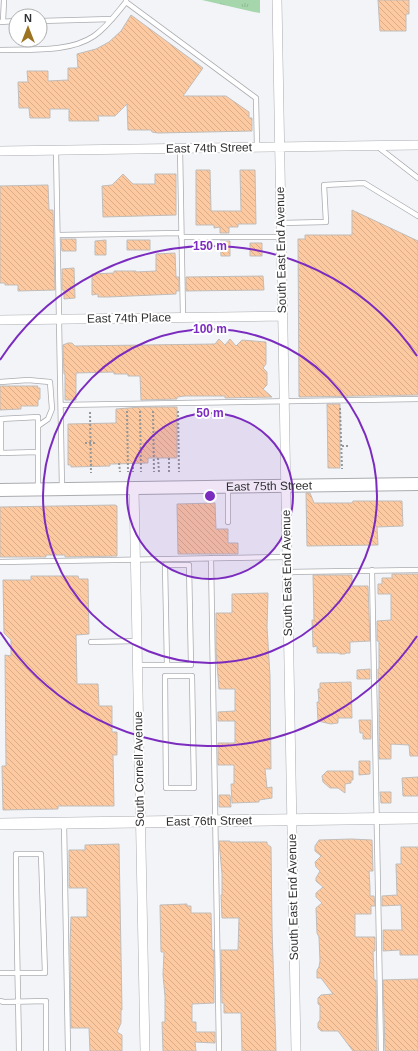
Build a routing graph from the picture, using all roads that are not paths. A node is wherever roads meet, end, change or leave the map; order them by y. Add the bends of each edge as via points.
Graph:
1 (4, 0) edge
2 (277, 0) edge
3 (126, 1) edge
4 (112, 19) junction
5 (48, 21) edge
6 (2, 22) edge
7 (0, 50) edge
8 (418, 145) edge
9 (377, 146) junction
10 (257, 147) junction
11 (279, 147) junction
12 (180, 148) junction
13 (56, 150) junction
14 (0, 151) edge
15 (418, 178) edge
16 (418, 216) edge
17 (281, 223) junction
18 (58, 235) junction
19 (182, 235) junction
20 (281, 237) junction
21 (283, 316) junction
22 (183, 317) junction
23 (60, 319) junction
24 (0, 320) edge
25 (0, 382) edge
26 (418, 399) edge
27 (284, 401) junction
28 (61, 405) junction
29 (1, 419) edge
30 (38, 426) junction
31 (38, 452) junction
32 (418, 484) edge
33 (286, 486) junction
34 (228, 487) junction
35 (134, 488) junction
36 (38, 489) junction
37 (62, 489) junction
38 (0, 490) edge
39 (228, 522) dead end
40 (287, 557) junction
41 (211, 558) junction
42 (136, 559) junction
43 (165, 559) junction
44 (0, 562) edge
45 (165, 565) junction
46 (372, 570) junction
47 (418, 570) edge
48 (287, 572) junction
49 (137, 641) junction
50 (91, 642) dead end
51 (137, 665) junction
52 (167, 665) junction
53 (176, 665) junction
54 (177, 676) junction
55 (418, 818) edge
56 (376, 819) junction
57 (292, 820) junction
58 (215, 821) junction
59 (140, 822) junction
60 (0, 824) edge
61 (64, 824) junction
62 (0, 973) edge
63 (18, 973) junction
64 (0, 1001) edge
65 (18, 1001) junction
66 (19, 1051) edge
67 (46, 1051) edge
68 (68, 1051) edge
69 (144, 1051) edge
70 (219, 1051) edge
71 (296, 1051) edge
72 (380, 1051) edge

1 - 6 lane
2 - 11 street, South East End Avenue
3 - 4 lane
3 - 10 lane via 256,98
4 - 5 lane
4 - 7 lane via 93,37 67,48
8 - 9 street, East 74th Street
9 - 11 street, East 74th Street
9 - 15 lane
10 - 11 street, East 74th Street
10 - 12 street, East 74th Street
11 - 17 street, South East End Avenue
12 - 13 street, East 74th Street
12 - 19 lane
13 - 14 street, East 74th Street
13 - 18 lane
16 - 17 lane via 364,183 324,185 326,222
17 - 20 street, South East End Avenue
18 - 19 lane
18 - 23 lane
19 - 20 lane
19 - 22 lane
20 - 21 street, South East End Avenue
21 - 22 street, East 74th Place
21 - 27 street, South East End Avenue
22 - 23 street, East 74th Place
23 - 24 street, East 74th Place
23 - 28 lane
25 - 30 lane via 50,382 52,409 48,419
26 - 27 lane
27 - 28 lane
27 - 33 street, South East End Avenue
28 - 37 lane
29 - 30 lane via 38,417
29 - 31 lane via 1,453
30 - 31 lane
31 - 36 lane
32 - 33 main road, East 75th Street
33 - 34 main road, East 75th Street
33 - 40 street, South East End Avenue
34 - 35 main road, East 75th Street
34 - 39 lane
35 - 37 main road, East 75th Street
35 - 42 street, South Cornell Avenue
36 - 37 main road, East 75th Street
36 - 38 main road, East 75th Street
40 - 41 lane
40 - 48 street, South East End Avenue
41 - 43 lane
41 - 58 lane
42 - 43 lane
42 - 44 lane
42 - 49 street, South Cornell Avenue
43 - 45 lane
45 - 52 lane
45 - 53 lane via 189,565 191,665
46 - 47 lane
46 - 48 lane
46 - 56 lane
48 - 57 street, South East End Avenue
49 - 50 lane
49 - 51 street, South Cornell Avenue
51 - 52 lane
51 - 59 street, South Cornell Avenue
52 - 53 lane
53 - 54 lane
54 - 54 lane via 165,676 166,788 194,788 192,676
55 - 56 street, East 76th Street
56 - 57 street, East 76th Street
56 - 72 lane
57 - 58 street, East 76th Street
57 - 71 street, South East End Avenue
58 - 59 street, East 76th Street
58 - 70 lane
59 - 61 street, East 76th Street
59 - 69 street, South Cornell Avenue
60 - 61 street, East 76th Street
61 - 68 lane
62 - 63 lane
63 - 63 lane via 16,854 41,854 45,973
63 - 65 lane
64 - 65 lane
65 - 66 lane
65 - 67 lane via 46,1001

